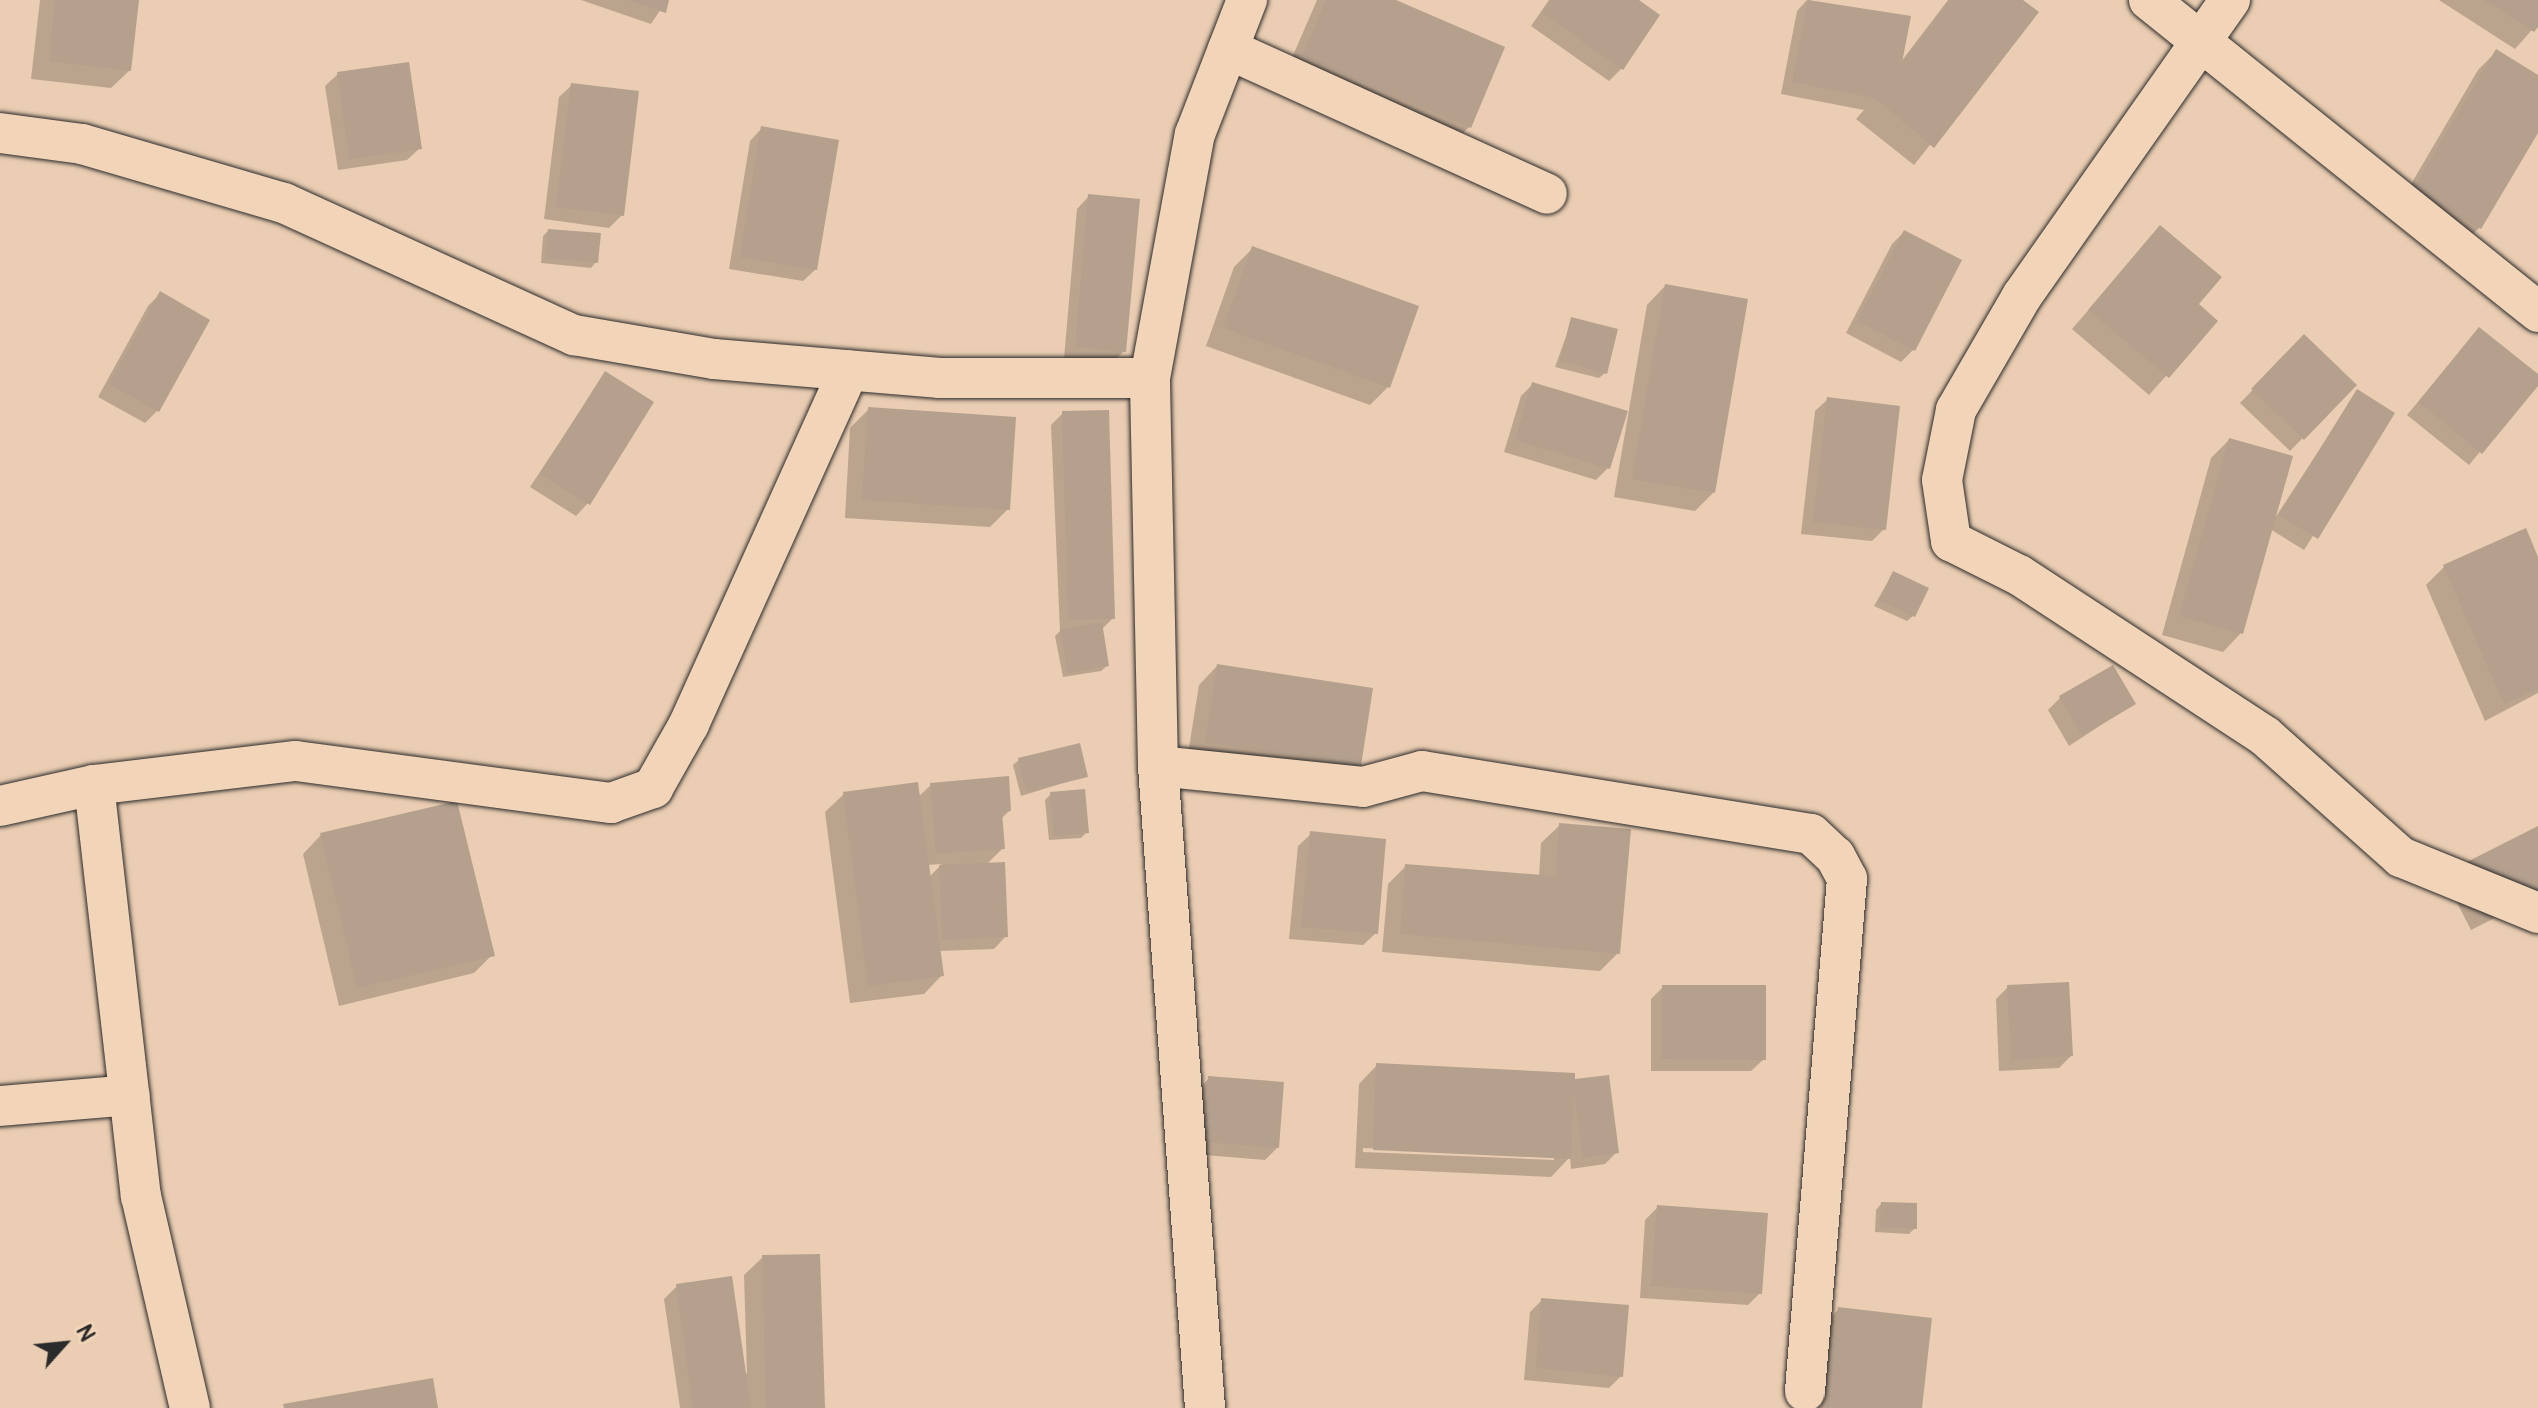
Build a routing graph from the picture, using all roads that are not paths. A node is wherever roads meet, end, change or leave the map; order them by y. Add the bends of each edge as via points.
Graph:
1 (1247, 0) edge
2 (2149, 0) edge
3 (2230, 0) edge
4 (2202, 42) junction
5 (1228, 49) junction
6 (0, 133) edge
7 (1547, 194) dead end
8 (2538, 312) edge
9 (849, 370) junction
10 (1150, 378) junction
11 (1158, 766) junction
12 (94, 785) junction
13 (0, 806) edge
14 (2538, 913) edge
15 (130, 1095) junction
16 (0, 1106) edge
17 (1805, 1391) dead end
18 (190, 1408) edge
19 (1205, 1408) edge

1 - 5 street
2 - 4 street
3 - 4 street
4 - 8 street
4 - 14 street via 2022,296 1956,410 1942,480 1951,541 2019,575 2265,736 2401,857
5 - 7 street
5 - 10 street via 1195,134
6 - 9 street via 82,144 284,203 574,335 714,359
9 - 10 street via 940,378
9 - 12 street via 689,724 653,788 611,803 296,761
10 - 11 street
11 - 17 street via 1363,787 1422,771 1811,834 1835,856 1847,879
11 - 19 street
12 - 13 street
12 - 15 street
15 - 16 street
15 - 18 street via 141,1196

